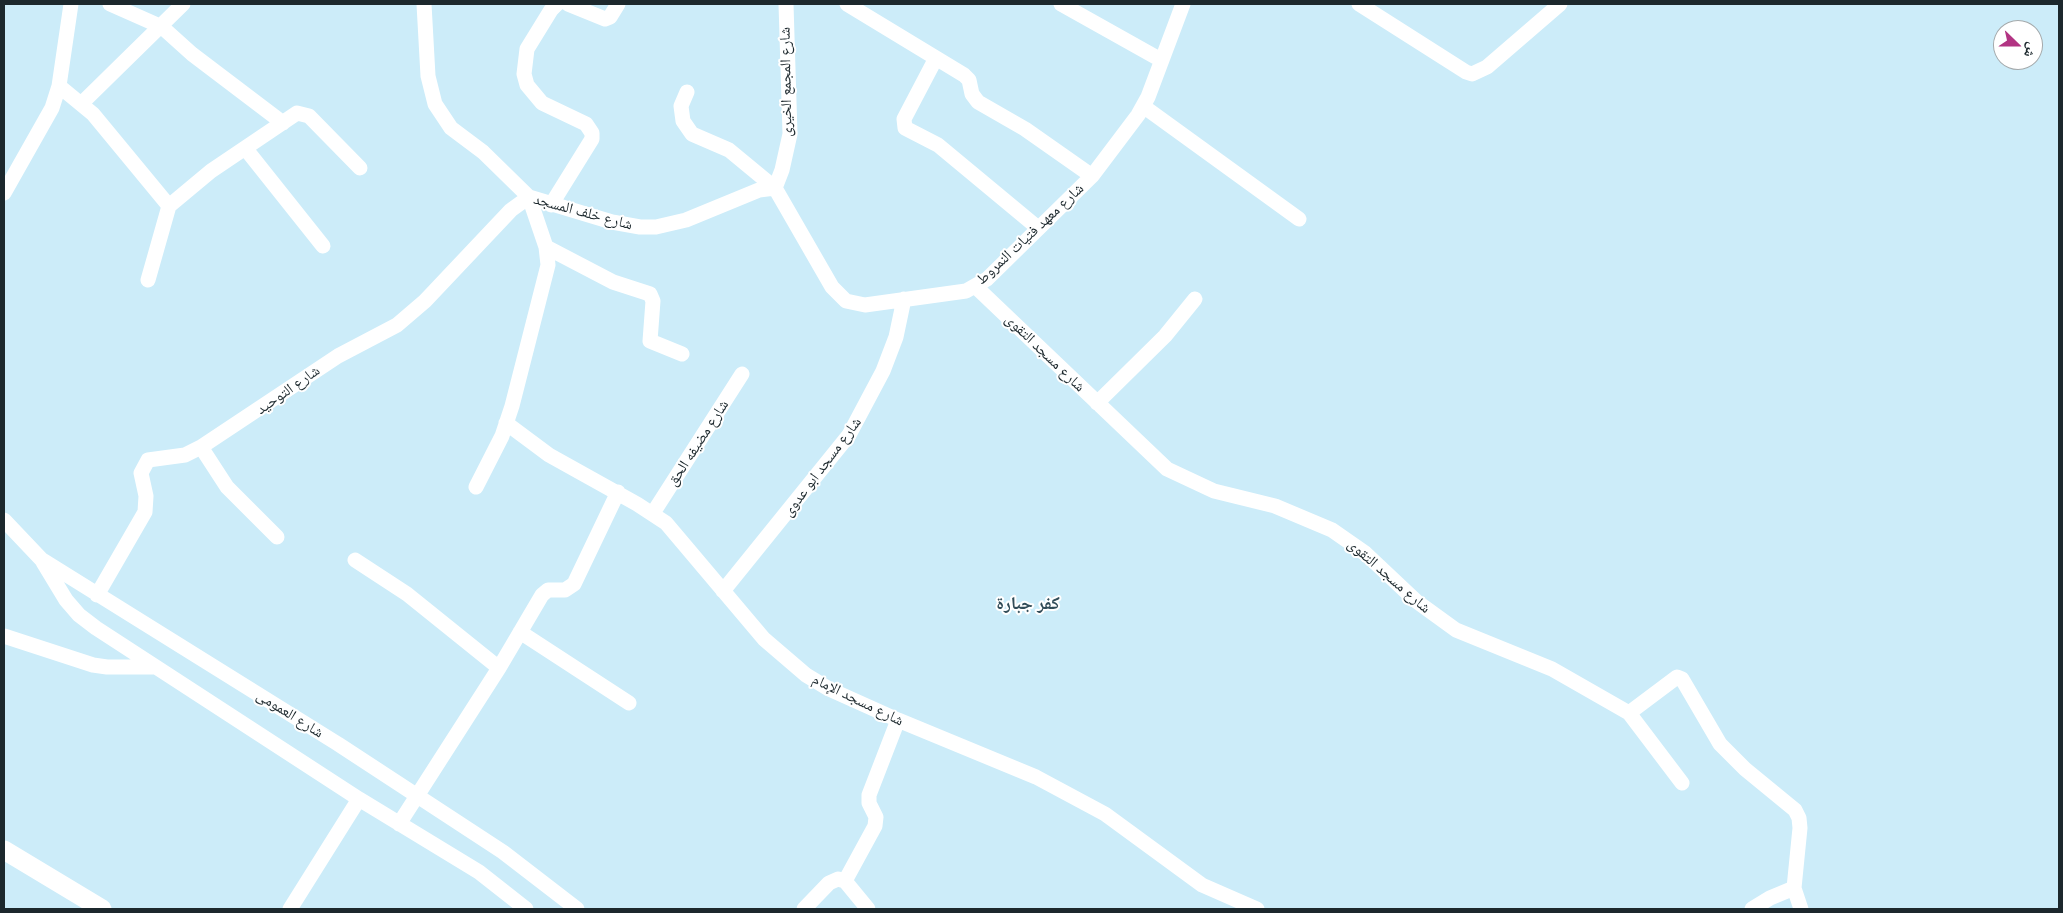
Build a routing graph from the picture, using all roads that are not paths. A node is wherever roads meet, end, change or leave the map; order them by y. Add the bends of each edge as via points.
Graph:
1 (71, 4) edge
2 (110, 4) edge
3 (183, 4) edge
4 (424, 4) edge
5 (557, 4) edge
6 (568, 4) edge
7 (618, 4) edge
8 (786, 4) edge
9 (847, 4) edge
10 (1062, 4) edge
11 (1183, 4) edge
12 (1359, 4) edge
13 (1560, 4) edge
14 (162, 27) junction
15 (936, 58) junction
16 (1161, 60) junction
17 (59, 86) junction
18 (686, 92) dead end
19 (82, 103) junction
20 (1143, 106) junction
21 (283, 123) junction
22 (245, 148) junction
23 (360, 168) dead end
24 (1092, 176) junction
25 (775, 188) junction
26 (4, 192) edge
27 (528, 198) junction
28 (551, 205) junction
29 (168, 206) junction
30 (1299, 218) dead end
31 (1038, 228) junction
32 (323, 246) dead end
33 (546, 247) junction
34 (148, 280) dead end
35 (976, 287) junction
36 (904, 299) junction
37 (1195, 299) dead end
38 (682, 354) dead end
39 (742, 374) dead end
40 (1097, 403) junction
41 (506, 423) junction
42 (201, 448) junction
43 (476, 487) dead end
44 (618, 492) junction
45 (653, 513) junction
46 (4, 520) edge
47 (277, 536) dead end
48 (41, 559) junction
49 (355, 560) dead end
50 (723, 591) junction
51 (97, 595) junction
52 (520, 632) junction
53 (4, 636) edge
54 (155, 667) junction
55 (499, 668) junction
56 (629, 703) dead end
57 (1628, 713) junction
58 (898, 720) junction
59 (1682, 783) dead end
60 (417, 796) junction
61 (359, 799) junction
62 (399, 824) junction
63 (4, 850) edge
64 (845, 881) junction
65 (1794, 888) junction
66 (102, 909) edge
67 (290, 909) edge
68 (526, 909) edge
69 (577, 909) edge
70 (804, 909) edge
71 (868, 909) edge
72 (1257, 909) edge
73 (1752, 909) edge
74 (1801, 909) edge

1 - 17 street
2 - 14 street
3 - 14 street
4 - 27 street, شارع خلف المسجد via 426,61 435,104 452,128 490,158
5 - 28 street via 550,10 527,50 524,74 527,85 542,103 586,124 592,139
6 - 7 street via 608,19
8 - 25 street, شارع المجمع الخيرى via 790,134
9 - 15 street
10 - 16 street
11 - 16 street, شارع معهد فتيات النمروط
12 - 13 street via 1472,74 1487,67
14 - 19 street
14 - 21 street via 192,54
15 - 24 street via 969,80 972,94 978,102 1025,129
15 - 31 street via 904,120 905,128 938,145
16 - 20 street, شارع معهد فتيات النمروط
17 - 19 street
17 - 26 street via 41,130
18 - 25 street, شارع معهد فتيات النمروط via 681,106 683,121 692,134 729,150
19 - 29 street
20 - 24 street, شارع معهد فتيات النمروط
20 - 30 street
21 - 22 street
21 - 23 street via 297,113 309,116
22 - 29 street
22 - 32 street
24 - 31 street, شارع معهد فتيات النمروط
25 - 28 street, شارع خلف المسجد via 759,190 686,220 656,226 612,222
25 - 36 street, شارع معهد فتيات النمروط via 838,295 855,304
27 - 28 street, شارع خلف المسجد
27 - 33 street
27 - 42 street, شارع التوحيد via 511,210 425,300 397,324 338,356
29 - 34 street
31 - 35 street, شارع معهد فتيات النمروط
33 - 38 street via 613,282 650,294 653,301 650,341
33 - 41 street via 548,265 545,280
35 - 36 street, شارع معهد فتيات النمروط
35 - 40 street, شارع مسجد التقوى
36 - 50 street, شارع مسجد ابو عدوى via 896,337 883,371 849,435
37 - 40 street via 1165,336
39 - 45 street, شارع مضيفه الحق
40 - 57 street, شارع مسجد التقوى via 1154,458 1182,478 1214,491 1276,506 1332,530 1365,552 1416,601 1456,630 1552,669
41 - 43 street
41 - 44 street, شارع مسجد الإمام via 549,455
42 - 47 street via 227,487
42 - 51 street, شارع التوحيد via 185,455 145,463 141,473 146,496 145,512
44 - 45 street, شارع مسجد الإمام
44 - 52 street via 574,584 565,590 545,592
45 - 50 street, شارع مسجد الإمام via 678,537
46 - 48 street, شارع العمومى
48 - 51 street, شارع العمومى
48 - 54 street via 66,600 80,615
49 - 55 street via 407,594
50 - 58 street, شارع مسجد الإمام via 764,639 806,674 829,689
51 - 60 street, شارع العمومى
52 - 55 street
52 - 56 street
53 - 54 street via 107,667
54 - 61 street
55 - 60 street
57 - 59 street, شارع مسجد التقوى
57 - 65 street via 1680,677 1720,744 1732,758 1795,810 1800,828
58 - 64 street via 869,795 876,817 875,826
58 - 72 street, شارع مسجد الإمام via 1015,767 1105,814 1202,885
60 - 62 street
60 - 69 street, شارع العمومى via 503,852
61 - 62 street
61 - 67 street
62 - 68 street via 479,872
63 - 66 street
64 - 70 street via 838,879 828,883
64 - 71 street
65 - 73 street
65 - 74 street

